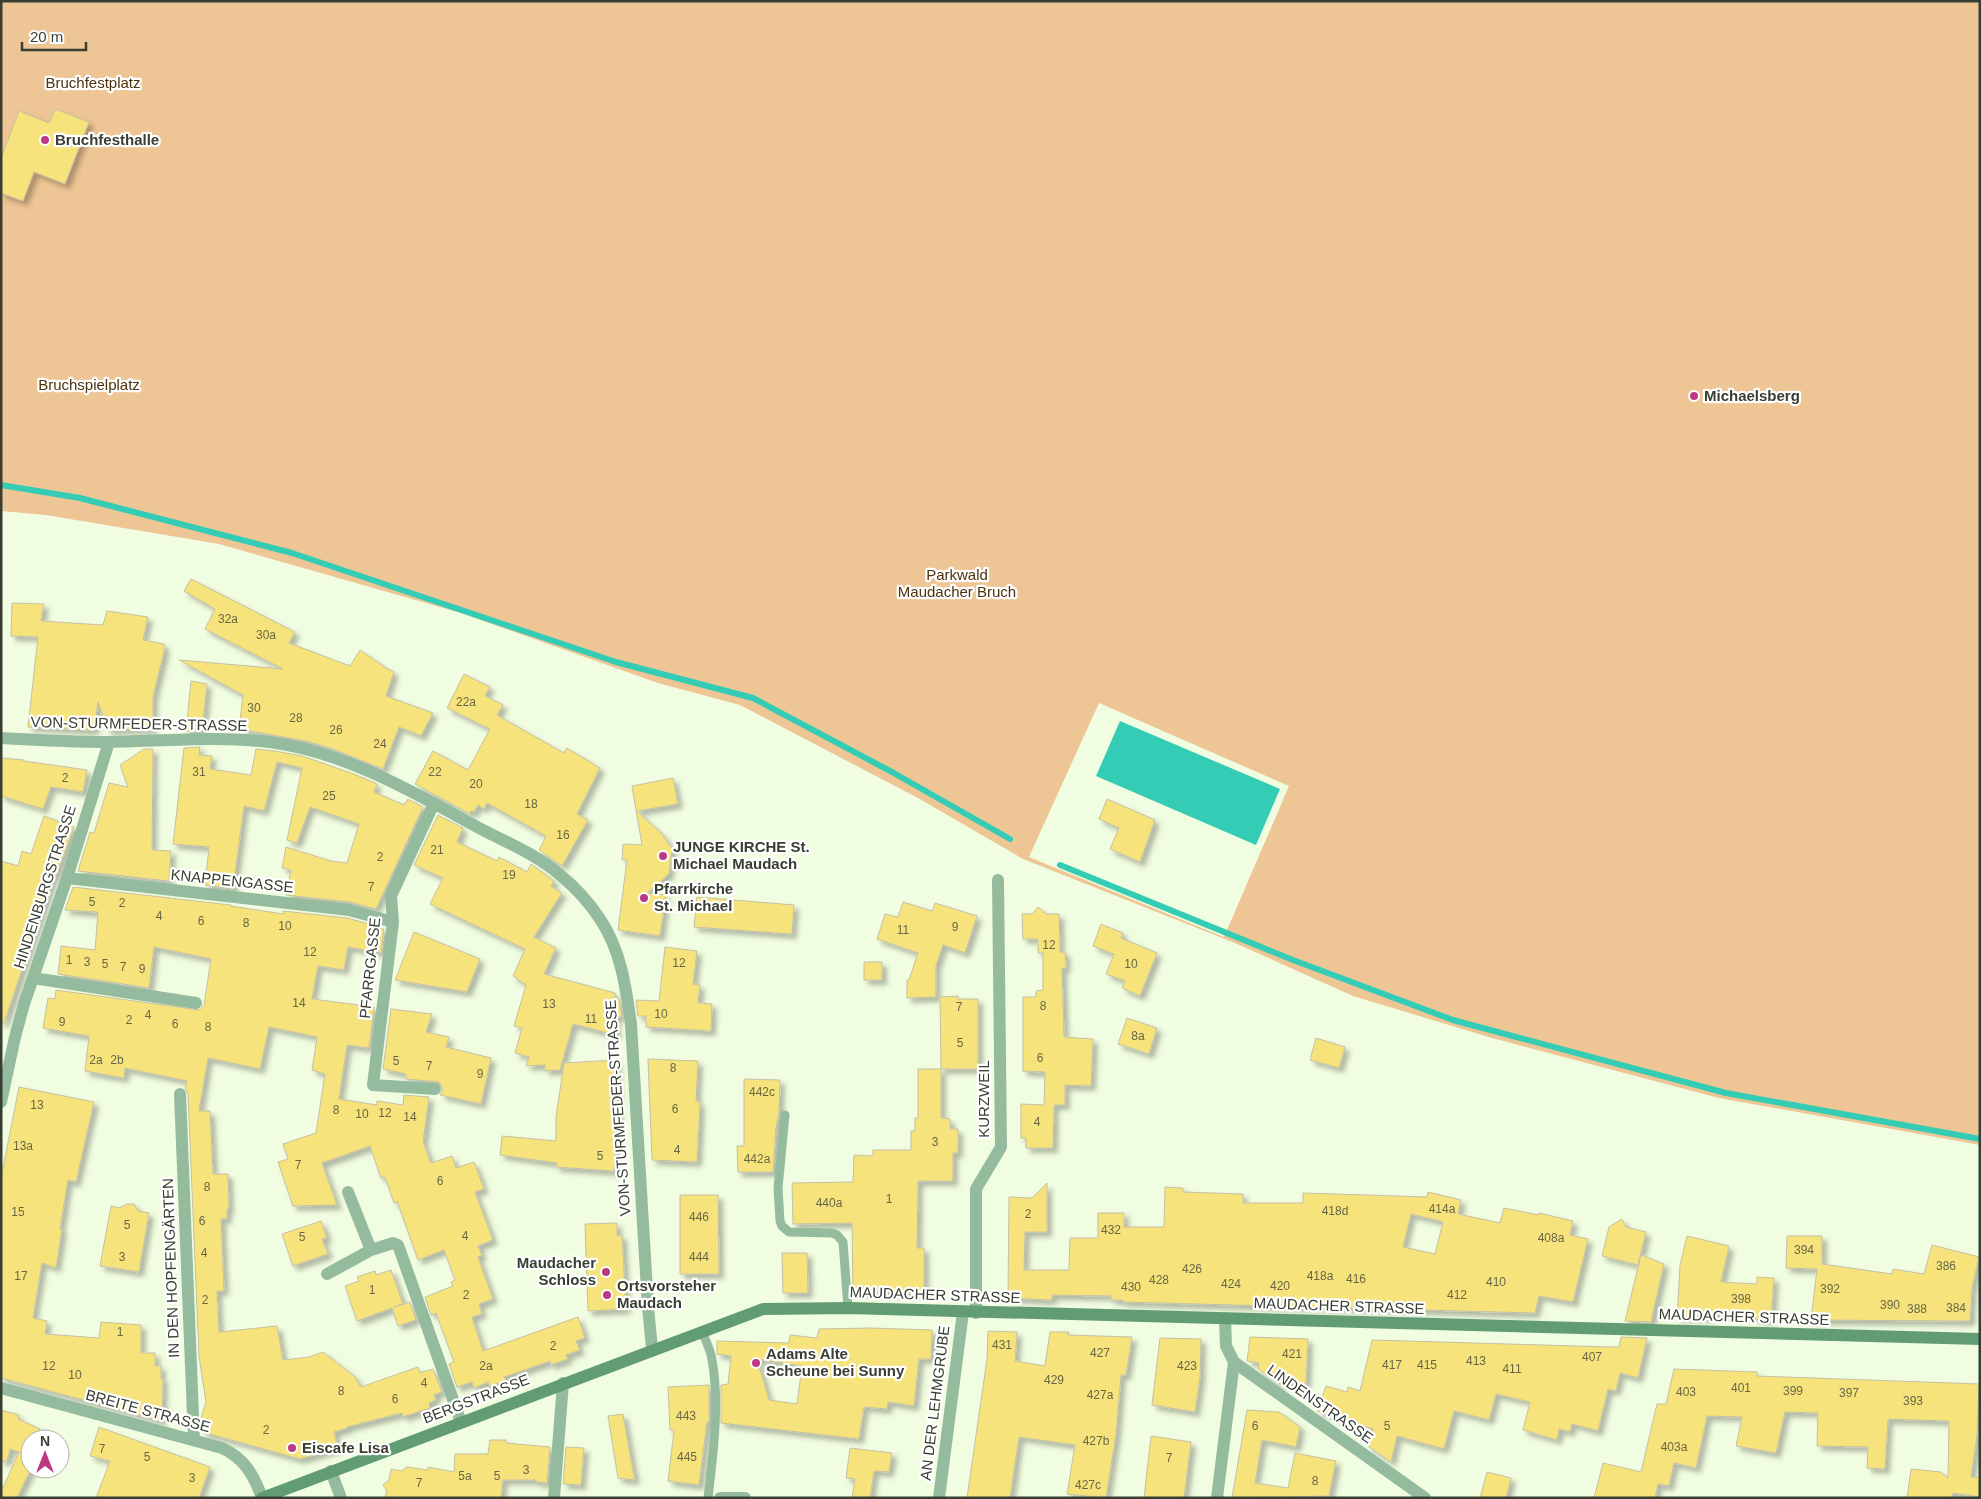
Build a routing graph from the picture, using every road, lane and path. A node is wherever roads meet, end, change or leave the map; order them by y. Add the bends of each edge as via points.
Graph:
1 (1, 738) edge
2 (109, 742) junction
3 (434, 803) junction
4 (66, 878) junction
5 (998, 880) dead end
6 (394, 922) junction
7 (33, 978) junction
8 (196, 1003) dead end
9 (435, 1089) dead end
10 (180, 1094) dead end
11 (1, 1102) edge
12 (785, 1115) dead end
13 (348, 1192) dead end
14 (371, 1250) junction
15 (327, 1274) dead end
16 (848, 1308) junction
17 (969, 1312) junction
18 (1225, 1319) junction
19 (702, 1331) junction
20 (1980, 1339) edge
21 (652, 1349) junction
22 (1234, 1362) junction
23 (563, 1383) junction
24 (1, 1388) edge
25 (461, 1422) junction
26 (194, 1440) junction
27 (331, 1471) junction
28 (262, 1498) edge
29 (341, 1498) edge
30 (554, 1498) edge
31 (708, 1498) edge
32 (720, 1498) edge
33 (746, 1498) edge
34 (940, 1498) edge
35 (1217, 1498) edge
36 (1425, 1498) edge

1 - 2 street, VON-STURMFEDER-STRASSE
2 - 3 street, VON-STURMFEDER-STRASSE via 185,738 277,743 356,766
2 - 4 street, HINDENBURGSTRASSE
3 - 6 street, PFARRGASSE via 391,896
3 - 21 street, VON-STURMFEDER-STRASSE via 557,872 580,893 612,940 621,966 631,1024
4 - 6 street, KNAPPENGASSE via 349,910
4 - 7 street, HINDENBURGSTRASSE
5 - 17 street, KURZWEIL via 1001,1147 976,1190
6 - 9 street, PFARRGASSE via 373,1084
7 - 8 street
7 - 11 street, HINDENBURGSTRASSE via 15,1037
10 - 26 street, IN DEN HOPFENGÄRTEN
12 - 16 lane via 778,1188 780,1221 790,1232 832,1233 843,1242
13 - 14 street
14 - 15 street
14 - 25 street via 393,1243 398,1245
16 - 17 street, MAUDACHER STRASSE
16 - 19 street, MAUDACHER STRASSE via 763,1309
17 - 18 street, MAUDACHER STRASSE
17 - 34 street, AN DER LEHMGRUBE
18 - 20 street, MAUDACHER STRASSE
18 - 22 street via 1226,1346
19 - 21 street, BERGSTRASSE
19 - 31 lane via 712,1359 715,1398 714,1452
21 - 23 street, BERGSTRASSE
22 - 35 street
22 - 36 street, LINDENSTRASSE
23 - 25 street, BERGSTRASSE
23 - 30 street
24 - 26 street, BREITE STRASSE
25 - 27 street, BERGSTRASSE
26 - 28 street, BREITE STRASSE via 233,1453 254,1476
27 - 28 street, BERGSTRASSE
27 - 29 street
32 - 33 street

